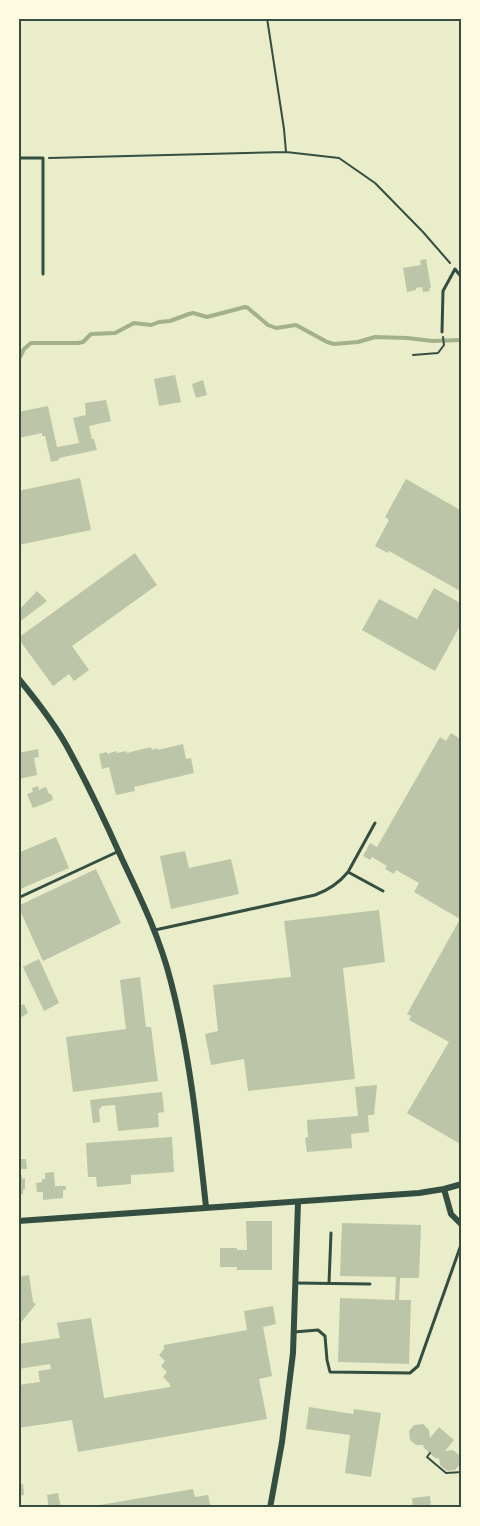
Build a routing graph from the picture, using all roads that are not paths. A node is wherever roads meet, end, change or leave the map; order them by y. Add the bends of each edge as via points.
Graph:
1 (18, 158) edge
2 (43, 274) dead end
3 (462, 278) edge
4 (442, 332) dead end
5 (18, 678) edge
6 (375, 823) dead end
7 (119, 852) junction
8 (348, 872) junction
9 (383, 891) dead end
10 (18, 898) edge
11 (155, 930) junction
12 (462, 1184) edge
13 (444, 1189) junction
14 (298, 1202) junction
15 (206, 1207) junction
16 (18, 1221) edge
17 (462, 1225) edge
18 (331, 1233) dead end
19 (462, 1242) edge
20 (296, 1283) junction
21 (329, 1283) junction
22 (370, 1284) dead end
23 (294, 1332) junction
24 (270, 1508) edge

1 - 2 lane via 43,158
3 - 4 lane via 456,269 443,291
5 - 7 street via 70,751
6 - 8 lane
7 - 10 lane
7 - 11 street
8 - 9 lane
8 - 11 lane via 335,885 315,895
11 - 15 street via 181,1024
12 - 13 street
13 - 14 street
13 - 17 street via 451,1214
14 - 15 street
14 - 20 street
15 - 16 street
18 - 21 lane
19 - 23 lane via 418,1366 410,1373 330,1372 326,1336 318,1330
20 - 21 lane
20 - 23 street
21 - 22 lane
23 - 24 street

